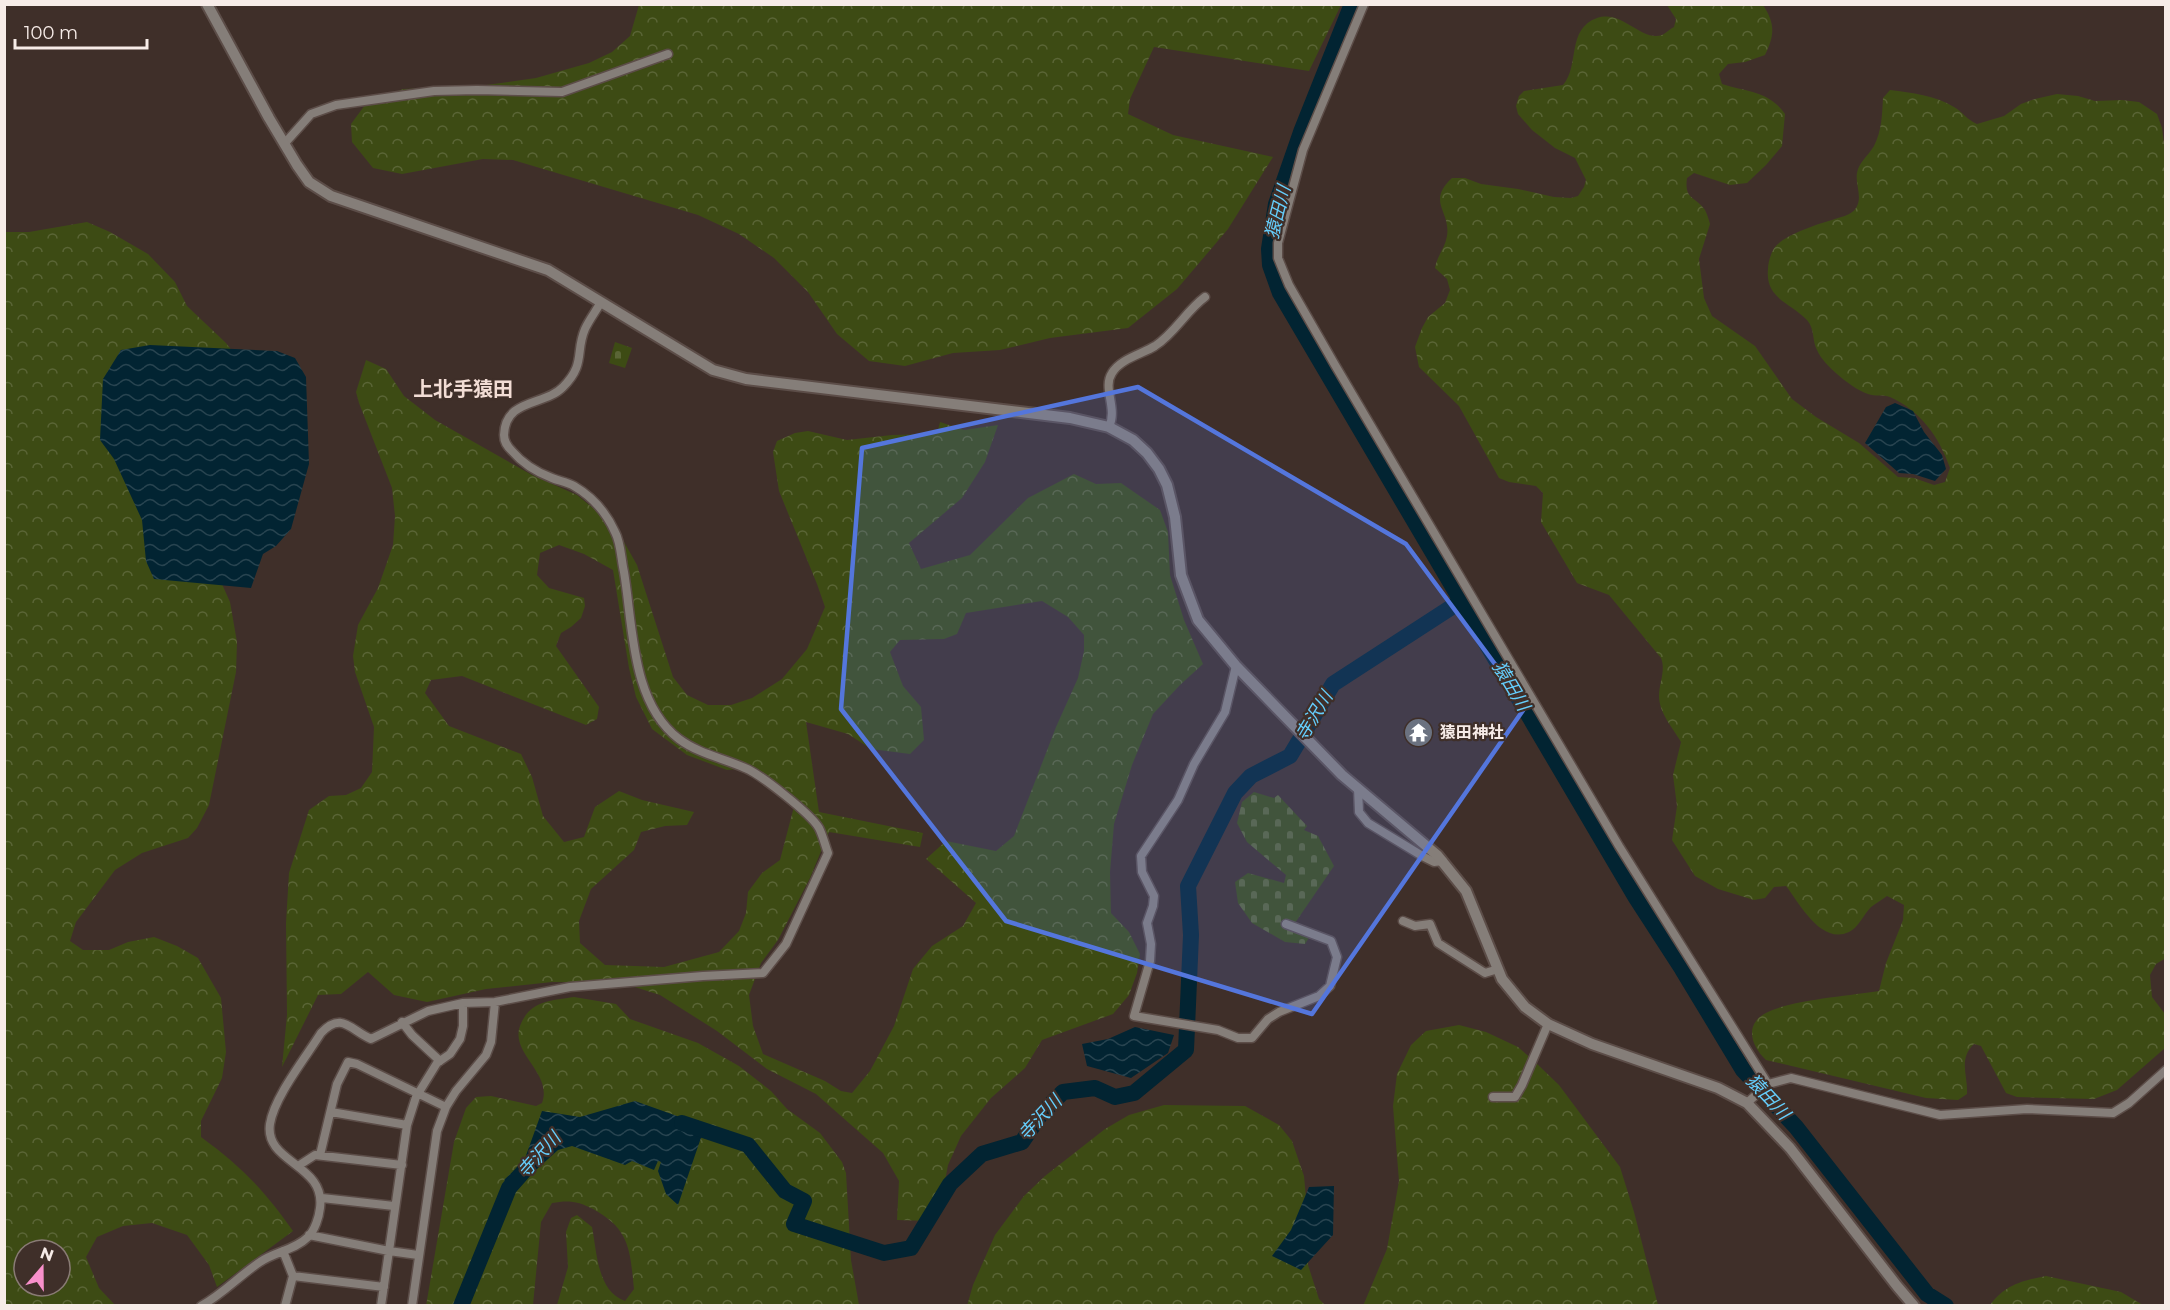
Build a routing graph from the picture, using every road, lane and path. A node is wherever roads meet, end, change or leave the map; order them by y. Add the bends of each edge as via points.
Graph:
1 (207, 4) edge
2 (1364, 4) edge
3 (668, 54) dead end
4 (285, 143) junction
5 (1205, 297) dead end
6 (601, 302) junction
7 (1109, 427) junction
8 (1236, 666) junction
9 (1358, 788) junction
10 (1443, 861) junction
11 (1403, 921) dead end
12 (1286, 924) dead end
13 (1498, 969) junction
14 (495, 1002) junction
15 (463, 1003) junction
16 (402, 1022) junction
17 (1548, 1024) junction
18 (440, 1061) junction
19 (2166, 1070) edge
20 (1766, 1086) junction
21 (418, 1094) junction
22 (1493, 1097) dead end
23 (1747, 1103) junction
24 (446, 1107) junction
25 (331, 1112) junction
26 (407, 1125) junction
27 (320, 1155) junction
28 (402, 1165) junction
29 (298, 1166) junction
30 (322, 1198) junction
31 (394, 1206) junction
32 (309, 1235) junction
33 (283, 1251) junction
34 (389, 1251) junction
35 (418, 1255) junction
36 (293, 1276) junction
37 (384, 1287) junction
38 (201, 1305) edge
39 (285, 1305) edge
40 (381, 1305) edge
41 (412, 1305) edge
42 (1914, 1305) edge

1 - 4 street
2 - 20 street via 1303,150 1282,224 1278,258 1335,365 1619,846
3 - 4 street via 562,92 434,91 336,105 311,114
4 - 6 street via 309,182 331,196 548,270
5 - 7 street via 1158,344 1112,373 1109,387 1113,418
6 - 7 street via 713,370 746,379 1070,418
6 - 14 street via 585,330 578,367 562,388 513,411 504,435 506,444 533,470 573,485 598,503 607,517 618,542 638,669 661,722 679,739 702,752 764,779 818,826 828,853 786,944 763,973 570,987
7 - 8 street via 1133,440 1159,469 1173,509 1181,575 1190,602 1198,620
8 - 9 street
8 - 12 street via 1225,712 1178,800 1141,856 1142,872 1154,896 1148,923 1150,961 1134,1016 1252,1038 1268,1019 1319,996 1330,986 1337,957 1331,941
9 - 10 street
9 - 10 street via 1359,812 1368,823 1424,857
10 - 13 street via 1466,891
11 - 13 street via 1415,926 1430,924 1438,943 1485,973
13 - 17 street via 1502,980 1525,1007
14 - 15 street
14 - 24 street via 486,1055
15 - 16 street
15 - 18 street via 460,1039
16 - 18 street
16 - 29 street via 371,1039 340,1022 329,1024 321,1033 277,1102 269,1124 278,1150
17 - 22 street via 1515,1097
17 - 23 street via 1592,1044 1718,1088
18 - 21 street
19 - 20 street via 2113,1113 2027,1109 1940,1115 1791,1078
20 - 23 street
21 - 24 street
21 - 25 street via 348,1062 337,1084
21 - 26 street
23 - 42 street via 1790,1148
24 - 35 street via 433,1150
25 - 26 street
25 - 27 street
26 - 28 street
27 - 28 street
27 - 29 street
28 - 31 street
29 - 30 street via 314,1180
30 - 31 street
30 - 32 street via 319,1216
31 - 34 street
32 - 33 street
32 - 34 street
33 - 36 street
33 - 38 street via 261,1261 217,1297
34 - 35 street
34 - 37 street
35 - 41 street
36 - 37 street
36 - 39 street
37 - 40 street

